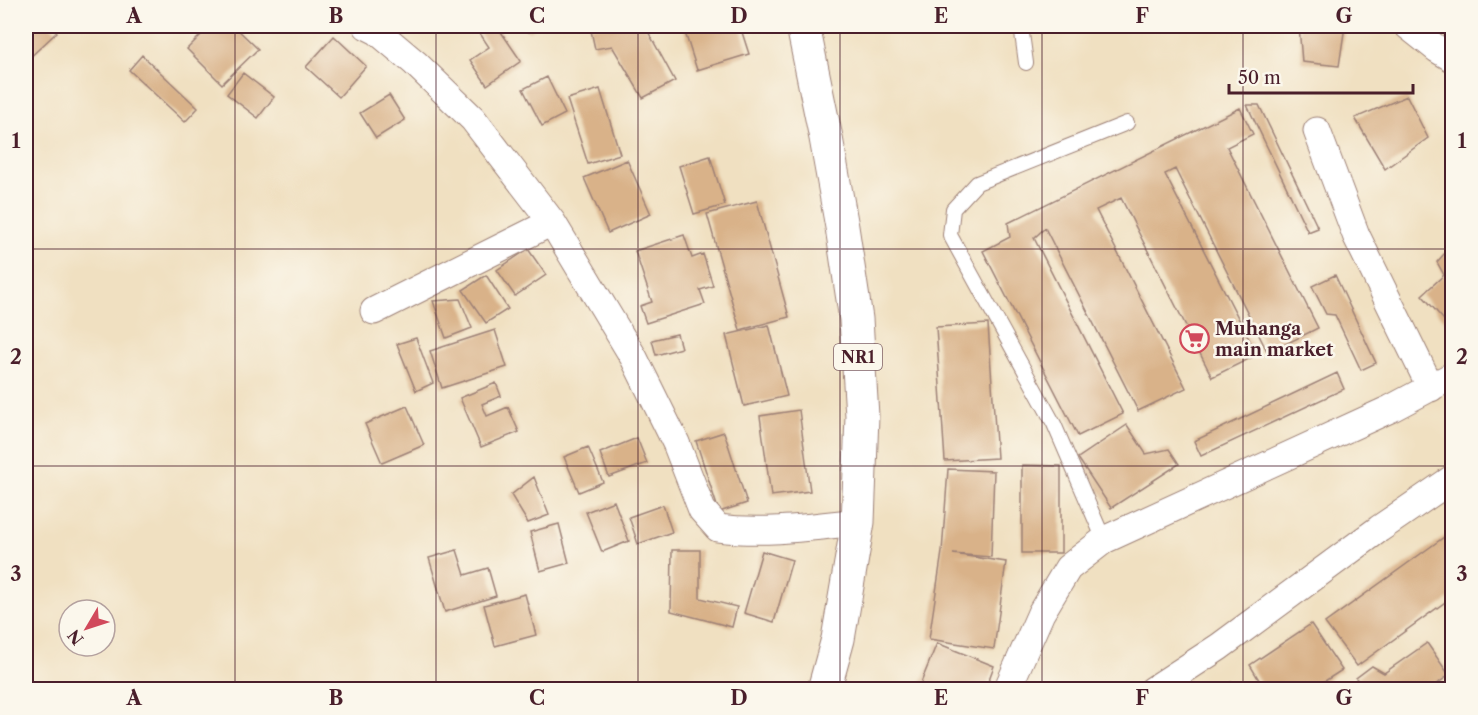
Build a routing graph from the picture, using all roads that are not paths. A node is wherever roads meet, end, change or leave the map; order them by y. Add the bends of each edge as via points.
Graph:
1 (367, 26) edge
2 (803, 26) edge
3 (1021, 26) edge
4 (1408, 26) edge
5 (1452, 58) edge
6 (1026, 63) dead end
7 (1127, 123) dead end
8 (1317, 131) dead end
9 (552, 222) junction
10 (374, 311) dead end
11 (1447, 380) edge
12 (1452, 479) edge
13 (858, 522) junction
14 (1104, 540) junction
15 (824, 690) edge
16 (1007, 690) edge
17 (1153, 690) edge

1 - 9 street via 415,63 473,119
2 - 13 highway, NR1 via 856,319 862,416
3 - 6 lane
4 - 5 street
7 - 14 lane via 977,183 953,209 950,235 1053,424
8 - 11 street via 1356,235
9 - 10 street
9 - 13 street via 634,358 676,442 702,510 718,528 741,531
11 - 14 street
12 - 17 street via 1219,648
13 - 15 highway, NR1 via 838,639
14 - 16 street via 1068,568 1041,613

